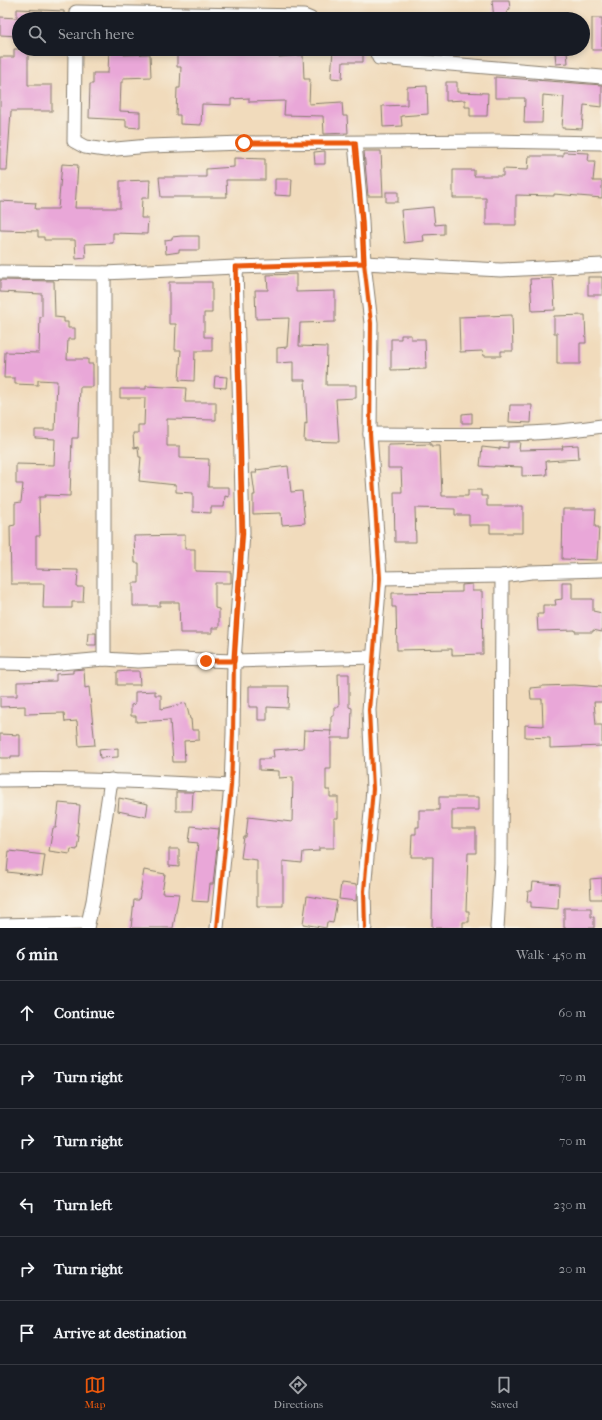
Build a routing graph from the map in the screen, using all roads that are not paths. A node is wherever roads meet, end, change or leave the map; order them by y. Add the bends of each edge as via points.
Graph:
1 (76, 10) edge
2 (152, 12) edge
3 (75, 56) edge
4 (378, 56) edge
5 (602, 77) edge
6 (602, 142) edge
7 (355, 143) junction
8 (364, 263) junction
9 (602, 265) edge
10 (236, 267) junction
11 (0, 272) edge
12 (104, 274) junction
13 (602, 426) edge
14 (370, 434) junction
15 (602, 570) edge
16 (502, 576) junction
17 (380, 578) junction
18 (374, 657) junction
19 (104, 659) junction
20 (234, 661) junction
21 (0, 663) edge
22 (0, 780) edge
23 (111, 780) junction
24 (232, 786) junction
25 (0, 925) edge
26 (87, 925) edge
27 (217, 928) edge
28 (365, 928) edge
29 (497, 928) edge

1 - 2 street
3 - 7 street via 74,141 84,147 105,150 172,145
4 - 5 street
6 - 7 street
7 - 8 street
8 - 9 street via 501,270
8 - 10 street
8 - 14 street via 371,323
10 - 12 street
10 - 20 street via 242,533
11 - 12 street
12 - 19 street
13 - 14 street via 573,431 492,434
14 - 17 street
15 - 16 street via 516,573
16 - 17 street
16 - 29 street via 502,863
17 - 18 street
18 - 20 street
18 - 28 street via 369,710 373,789 364,891
19 - 20 street
19 - 21 street via 50,664
20 - 24 street
22 - 23 street
23 - 24 street
23 - 26 street via 93,901
24 - 27 street
25 - 26 street

